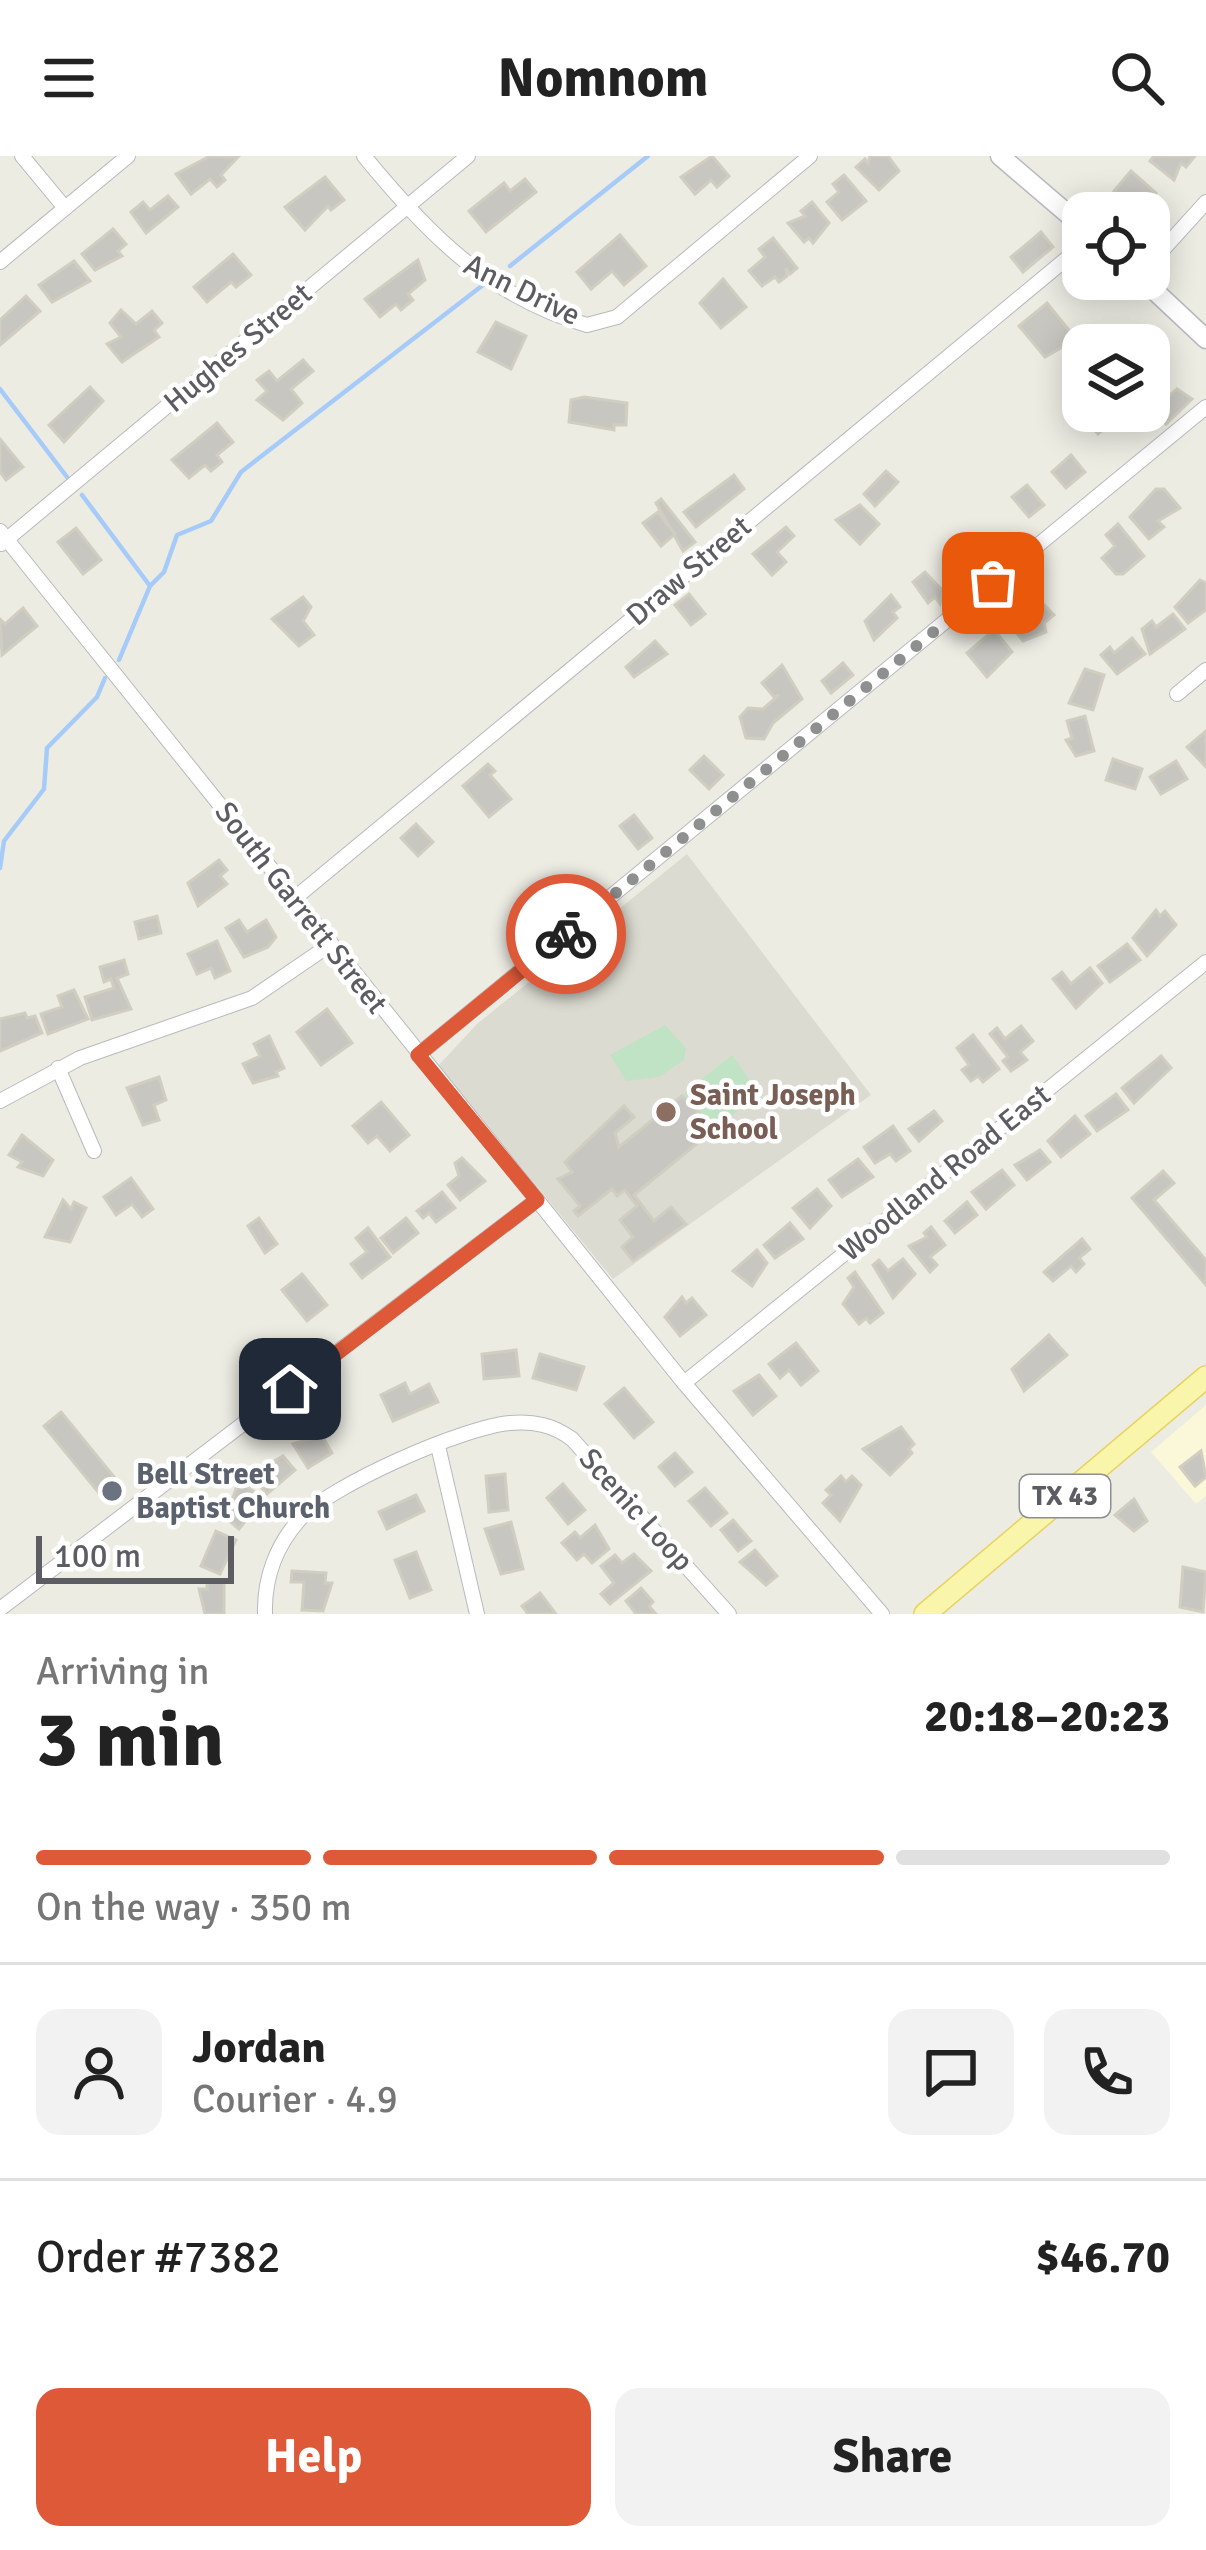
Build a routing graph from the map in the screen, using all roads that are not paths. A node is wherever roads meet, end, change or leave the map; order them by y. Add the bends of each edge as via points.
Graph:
1 (22, 156) edge
2 (128, 156) edge
3 (364, 156) edge
4 (468, 156) edge
5 (810, 156) edge
6 (1000, 156) edge
7 (1206, 202) edge
8 (65, 208) junction
9 (406, 208) junction
10 (1062, 209) edge
11 (1170, 242) edge
12 (0, 262) edge
13 (1062, 262) edge
14 (1164, 300) edge
15 (1206, 339) edge
16 (1206, 407) edge
17 (2, 538) edge
18 (1206, 670) edge
19 (1177, 694) dead end
20 (295, 898) junction
21 (331, 944) junction
22 (1206, 962) edge
23 (418, 1055) junction
24 (58, 1068) junction
25 (0, 1101) edge
26 (94, 1151) dead end
27 (537, 1200) junction
28 (1206, 1377) edge
29 (684, 1383) junction
30 (438, 1446) junction
31 (0, 1610) edge
32 (265, 1614) edge
33 (477, 1614) edge
34 (729, 1614) edge
35 (882, 1614) edge
36 (925, 1614) edge

1 - 8 street
2 - 8 street
3 - 9 street, Ann Drive
4 - 9 street, Hughes Street
5 - 9 street, Ann Drive via 597,324 461,262
6 - 10 street
7 - 11 street
8 - 12 street
9 - 17 street, Hughes Street
13 - 20 street, Draw Street
14 - 15 street
16 - 23 street
17 - 20 street, South Garrett Street
18 - 19 street
20 - 21 street, South Garrett Street
21 - 23 street, South Garrett Street
21 - 24 street via 252,998
22 - 29 street, Woodland Road East
23 - 27 street, South Garrett Street
24 - 25 street
24 - 26 street
27 - 29 street, South Garrett Street
27 - 31 street
28 - 36 main road, TX 43
29 - 35 street, South Garrett Street
30 - 32 street, Scenic Loop via 310,1509 272,1564
30 - 33 street
30 - 34 street, Scenic Loop via 504,1423 562,1431

